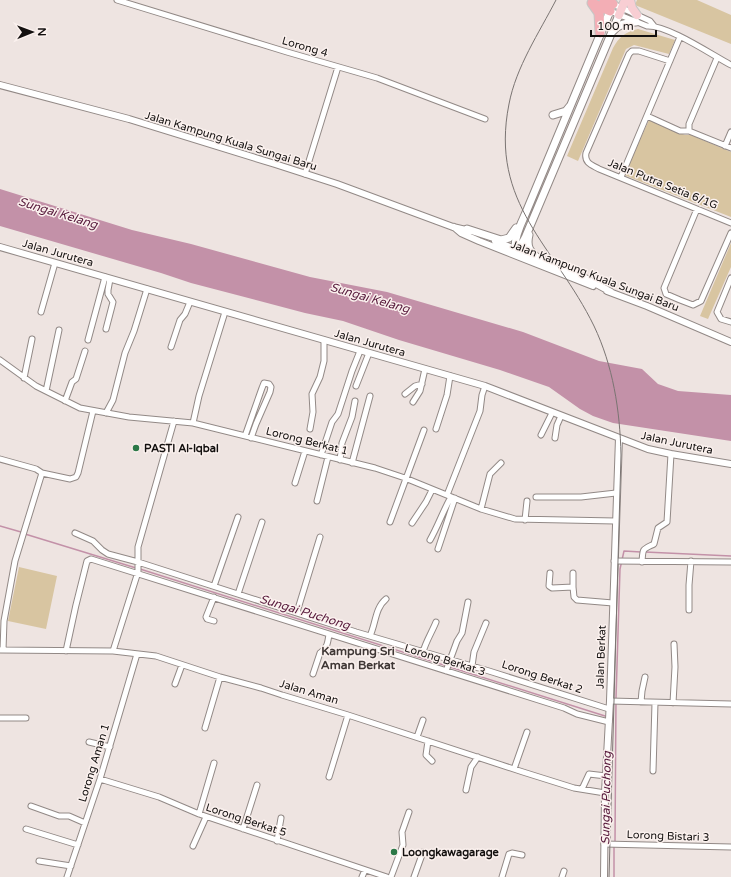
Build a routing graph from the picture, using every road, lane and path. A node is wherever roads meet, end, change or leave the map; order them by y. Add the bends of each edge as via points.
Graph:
1 (117, 0) edge
2 (604, 0) edge
3 (625, 0) edge
4 (630, 0) edge
5 (589, 1) edge
6 (616, 8) edge
7 (636, 18) junction
8 (604, 36) junction
9 (680, 37) junction
10 (717, 58) junction
11 (670, 61) junction
12 (731, 65) edge
13 (338, 67) junction
14 (0, 85) edge
15 (572, 104) junction
16 (553, 115) dead end
17 (647, 116) junction
18 (575, 117) junction
19 (485, 119) dead end
20 (561, 123) junction
21 (690, 132) junction
22 (731, 132) edge
23 (568, 135) junction
24 (725, 146) junction
25 (731, 148) edge
26 (305, 174) junction
27 (621, 177) junction
28 (697, 209) junction
29 (527, 210) junction
30 (536, 211) junction
31 (731, 223) edge
32 (453, 227) junction
33 (468, 230) junction
34 (731, 233) edge
35 (472, 238) junction
36 (0, 247) edge
37 (516, 250) junction
38 (540, 259) junction
39 (54, 263) junction
40 (555, 271) junction
41 (107, 278) junction
42 (731, 278) edge
43 (147, 289) junction
44 (611, 292) junction
45 (190, 302) junction
46 (41, 312) dead end
47 (225, 312) junction
48 (731, 322) edge
49 (106, 329) dead end
50 (59, 330) dead end
51 (32, 339) dead end
52 (88, 340) dead end
53 (324, 340) junction
54 (731, 342) edge
55 (171, 346) dead end
56 (85, 351) dead end
57 (360, 351) junction
58 (369, 353) junction
59 (0, 360) edge
60 (425, 369) junction
61 (450, 376) junction
62 (24, 378) junction
63 (422, 384) junction
64 (356, 386) dead end
65 (485, 386) junction
66 (46, 392) junction
67 (404, 394) dead end
68 (370, 396) dead end
69 (65, 401) junction
70 (355, 401) dead end
71 (413, 402) dead end
72 (93, 411) junction
73 (106, 413) junction
74 (552, 413) junction
75 (561, 416) junction
76 (174, 421) junction
77 (193, 423) junction
78 (310, 429) dead end
79 (436, 429) dead end
80 (424, 430) dead end
81 (541, 435) dead end
82 (245, 436) junction
83 (251, 438) junction
84 (555, 438) dead end
85 (619, 438) junction
86 (305, 451) junction
87 (671, 454) junction
88 (321, 455) junction
89 (328, 457) junction
90 (0, 459) edge
91 (340, 460) junction
92 (352, 463) junction
93 (501, 464) dead end
94 (731, 464) edge
95 (42, 473) junction
96 (405, 478) junction
97 (295, 483) dead end
98 (432, 490) junction
99 (616, 493) junction
100 (451, 497) junction
101 (536, 497) dead end
102 (317, 501) dead end
103 (527, 501) dead end
104 (481, 509) junction
105 (238, 516) dead end
106 (525, 520) junction
107 (615, 521) junction
108 (262, 522) dead end
109 (390, 522) dead end
110 (412, 523) dead end
111 (75, 532) dead end
112 (320, 536) dead end
113 (430, 540) dead end
114 (438, 549) dead end
115 (616, 561) junction
116 (691, 561) junction
117 (642, 562) junction
118 (731, 562) edge
119 (138, 568) junction
120 (550, 573) dead end
121 (573, 573) dead end
122 (214, 586) junction
123 (573, 587) junction
124 (238, 594) junction
125 (214, 597) junction
126 (386, 599) dead end
127 (468, 602) dead end
128 (270, 604) junction
129 (613, 604) junction
130 (689, 610) dead end
131 (295, 612) junction
132 (267, 613) junction
133 (214, 621) dead end
134 (290, 621) junction
135 (436, 622) dead end
136 (486, 623) dead end
137 (356, 632) junction
138 (329, 634) junction
139 (370, 636) junction
140 (352, 642) junction
141 (674, 644) dead end
142 (1, 650) edge
143 (66, 651) junction
144 (113, 651) junction
145 (423, 652) junction
146 (137, 654) junction
147 (450, 662) junction
148 (182, 665) junction
149 (472, 666) junction
150 (447, 670) junction
151 (314, 674) dead end
152 (220, 677) junction
153 (646, 677) dead end
154 (176, 684) dead end
155 (612, 701) junction
156 (641, 702) junction
157 (655, 703) junction
158 (673, 703) junction
159 (731, 704) edge
160 (610, 709) junction
161 (348, 715) junction
162 (0, 718) edge
163 (26, 718) dead end
164 (423, 720) dead end
165 (609, 722) junction
166 (205, 728) dead end
167 (527, 732) dead end
168 (417, 737) junction
169 (428, 741) junction
170 (89, 742) dead end
171 (110, 747) junction
172 (478, 757) junction
173 (432, 761) dead end
174 (214, 763) dead end
175 (514, 769) junction
176 (652, 771) dead end
177 (606, 776) junction
178 (329, 777) dead end
179 (100, 779) junction
180 (257, 785) dead end
181 (582, 789) junction
182 (466, 790) dead end
183 (605, 793) junction
184 (31, 806) dead end
185 (409, 812) dead end
186 (199, 814) junction
187 (206, 817) junction
188 (281, 818) dead end
189 (85, 823) junction
190 (26, 829) dead end
191 (243, 829) junction
192 (278, 841) junction
193 (604, 844) junction
194 (78, 845) junction
195 (193, 846) dead end
196 (731, 848) edge
197 (423, 852) dead end
198 (522, 855) dead end
199 (39, 861) dead end
200 (71, 866) junction
201 (365, 870) junction
202 (564, 871) dead end
203 (67, 877) edge
204 (362, 877) edge
205 (387, 877) edge
206 (391, 877) edge
207 (414, 877) edge
208 (502, 877) edge
209 (562, 877) edge
210 (604, 877) edge

1 - 13 street, Lorong 4
2 - 6 highway
3 - 6 main road
4 - 7 main road
5 - 6 highway
5 - 8 highway via 599,13
6 - 7 street
6 - 8 main road
7 - 8 main road
7 - 9 street via 650,21 654,26
8 - 15 main road
8 - 18 main road
9 - 10 street
9 - 11 street
10 - 12 street
10 - 21 street via 689,124
11 - 17 street
11 - 27 street, Jalan Putra Setia 6/1G via 639,51 632,51 629,54 586,153 587,163
13 - 19 street, Lorong 4 via 377,78
13 - 26 street
14 - 26 street, Jalan Kampung Kuala Sungai Baru via 135,121
15 - 16 main road via 566,110
15 - 20 main road
17 - 21 street via 680,131
17 - 27 street
18 - 20 main road
18 - 23 main road
20 - 23 main road
20 - 29 main road via 557,140
21 - 24 street
22 - 24 street
23 - 30 main road
24 - 25 street
26 - 32 street, Jalan Kampung Kuala Sungai Baru
27 - 28 street, Jalan Putra Setia 6/1G
28 - 31 street, Jalan Putra Setia 6/1G
28 - 34 street via 664,288 666,294 693,305 701,301
29 - 33 main road via 513,234 506,239
29 - 37 main road via 516,239
30 - 37 main road via 525,238
30 - 38 main road via 527,244 532,253
32 - 33 street, Jalan Kampung Kuala Sungai Baru
32 - 35 street, Jalan Kampung Kuala Sungai Baru
33 - 37 street, Jalan Kampung Kuala Sungai Baru
35 - 37 street via 504,249
35 - 40 street, Jalan Kampung Kuala Sungai Baru
36 - 39 street, Jalan Jurutera
37 - 38 street, Jalan Kampung Kuala Sungai Baru
37 - 40 street via 524,257
38 - 44 street, Jalan Kampung Kuala Sungai Baru via 576,273
39 - 41 street, Jalan Jurutera
39 - 46 street
40 - 44 street, Jalan Kampung Kuala Sungai Baru
41 - 43 street, Jalan Jurutera
41 - 49 street via 112,306
41 - 52 street
42 - 48 street via 717,312 721,318
43 - 45 street, Jalan Jurutera
43 - 73 street via 125,353 113,400
44 - 54 street, Jalan Kampung Kuala Sungai Baru
45 - 47 street, Jalan Jurutera
45 - 55 street via 180,320
47 - 53 street, Jalan Jurutera
47 - 77 street
50 - 66 street
51 - 62 street
53 - 57 street, Jalan Jurutera
53 - 78 street via 324,361 312,394 313,412
56 - 69 street via 76,379 72,382
57 - 58 street, Jalan Jurutera
57 - 88 street
58 - 60 street, Jalan Jurutera
58 - 64 street
59 - 62 street, Lorong Berkat 1
60 - 61 street, Jalan Jurutera
60 - 63 street
61 - 65 street, Jalan Jurutera
61 - 79 street via 447,396
62 - 66 street, Lorong Berkat 1
63 - 67 street
63 - 71 street
65 - 74 street, Jalan Jurutera
65 - 100 street via 480,410
66 - 69 street, Lorong Berkat 1
68 - 92 street
69 - 72 street, Lorong Berkat 1
70 - 91 street via 342,443
72 - 73 street, Lorong Berkat 1
72 - 95 street via 77,476 70,479
73 - 76 street, Lorong Berkat 1
74 - 75 street, Jalan Jurutera
74 - 81 street
75 - 84 street
75 - 85 street, Jalan Jurutera
76 - 77 street, Lorong Berkat 1
76 - 119 street via 138,547
77 - 82 street, Lorong Berkat 1
80 - 96 street
82 - 83 street, Lorong Berkat 1
82 - 83 street via 264,383 269,384 270,392
83 - 86 street, Lorong Berkat 1
85 - 87 street, Jalan Jurutera
85 - 99 street, Jalan Berkat
86 - 88 street, Lorong Berkat 1
86 - 97 street
87 - 94 street, Jalan Jurutera
87 - 117 street via 667,522 658,528 654,544 645,547
88 - 89 street, Lorong Berkat 1
89 - 91 street, Lorong Berkat 1
89 - 102 street
90 - 95 street
91 - 92 street, Lorong Berkat 1
92 - 96 street, Lorong Berkat 1
93 - 104 street via 490,474
95 - 142 street via 15,561
96 - 98 street, Lorong Berkat 1
96 - 109 street
98 - 100 street, Lorong Berkat 1
98 - 110 street
99 - 101 street
99 - 107 street, Jalan Berkat
100 - 104 street, Lorong Berkat 1
100 - 113 street
100 - 114 street
103 - 106 street
104 - 106 street, Lorong Berkat 1
105 - 122 street
106 - 107 street, Lorong Berkat 1
107 - 115 street, Jalan Berkat
108 - 124 street
111 - 119 street via 93,541 108,554
112 - 131 street
115 - 117 street
115 - 129 street, Jalan Berkat
116 - 117 street
116 - 118 street
116 - 130 street
119 - 122 street, Lorong Berkat 2
119 - 125 street, Lorong Berkat 3
119 - 143 street via 91,559 87,561
119 - 144 street
120 - 123 street via 552,588
121 - 123 street
122 - 124 street, Lorong Berkat 2
123 - 129 street via 577,600
124 - 128 street, Lorong Berkat 2
125 - 132 street, Lorong Berkat 3
125 - 133 street via 206,618
126 - 139 street via 378,607
127 - 147 street via 462,634 456,641
128 - 131 street, Lorong Berkat 2
128 - 132 street
129 - 155 street, Jalan Berkat
131 - 134 street
131 - 137 street, Lorong Berkat 2
132 - 134 street, Lorong Berkat 3
134 - 138 street, Lorong Berkat 3
135 - 145 street
136 - 149 street via 474,652
137 - 139 street, Lorong Berkat 2
137 - 140 street
138 - 140 street, Lorong Berkat 3
138 - 151 street
139 - 145 street, Lorong Berkat 2
140 - 150 street, Lorong Berkat 3
141 - 158 street
142 - 143 street, Jalan Aman
143 - 144 street, Jalan Aman
144 - 146 street, Jalan Aman
145 - 147 street, Lorong Berkat 2
146 - 148 street, Jalan Aman via 156,656
146 - 171 street, Lorong Aman 1
147 - 149 street, Lorong Berkat 2
147 - 150 street
148 - 152 street, Jalan Aman
148 - 154 street
149 - 160 street, Lorong Berkat 2
150 - 165 street, Lorong Berkat 3 via 577,714
152 - 161 street, Jalan Aman
152 - 166 street
153 - 156 street
155 - 156 street
155 - 160 street, Jalan Berkat
156 - 157 street
157 - 158 street
157 - 176 street
158 - 159 street
160 - 165 street, Jalan Berkat
161 - 168 street, Jalan Aman
161 - 178 street
162 - 163 street
164 - 168 street
165 - 177 street, Jalan Berkat
167 - 175 street
168 - 169 street, Jalan Aman
169 - 172 street, Jalan Aman
169 - 173 street via 426,756
170 - 171 street
171 - 179 street, Lorong Aman 1
172 - 175 street, Jalan Aman
172 - 182 street via 471,767
174 - 186 street
175 - 181 street, Jalan Aman
177 - 181 street via 589,774
177 - 183 street, Jalan Berkat
179 - 186 street, Lorong Berkat 5 via 159,797
179 - 189 street, Lorong Aman 1
180 - 191 street
181 - 183 street, Jalan Aman
183 - 193 street, Jalan Berkat
184 - 189 street
185 - 206 street via 402,832 403,846
186 - 187 street, Lorong Berkat 5
187 - 191 street, Lorong Berkat 5
187 - 195 street
188 - 192 street
189 - 194 street, Lorong Aman 1
190 - 194 street
191 - 192 street, Lorong Berkat 5
192 - 201 street, Lorong Berkat 5
193 - 196 street, Lorong Bistari 3
193 - 210 street, Jalan Berkat
194 - 200 street, Lorong Aman 1
197 - 207 street
198 - 208 street via 509,854
199 - 200 street
200 - 203 street, Lorong Aman 1
201 - 204 street
201 - 205 street, Lorong Berkat 5
202 - 209 street

